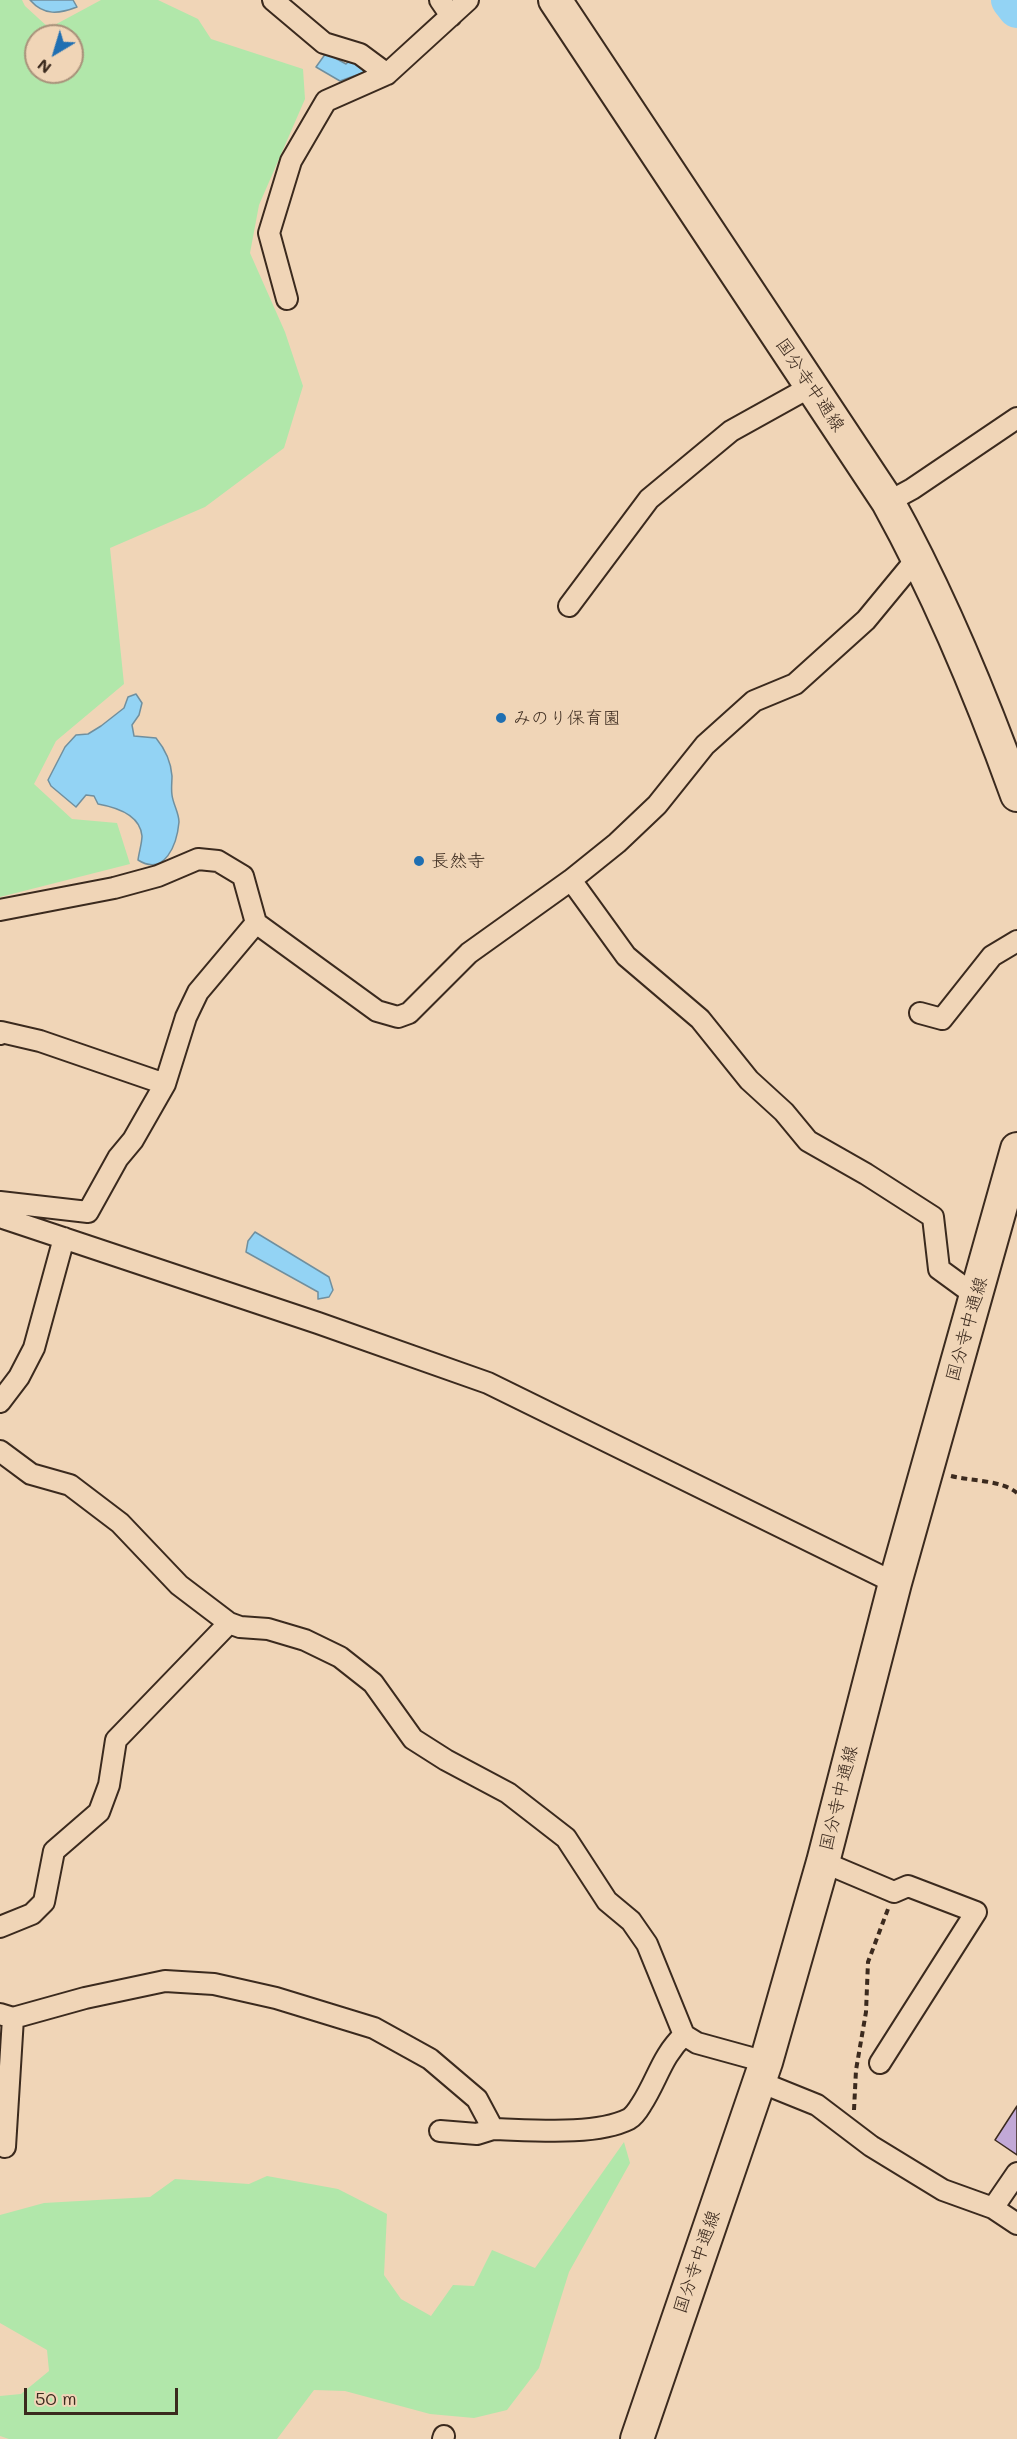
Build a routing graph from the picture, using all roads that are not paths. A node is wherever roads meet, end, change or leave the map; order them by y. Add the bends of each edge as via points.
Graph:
1 (273, 0) edge
2 (468, 0) edge
3 (555, 0) edge
4 (446, 8) edge
5 (387, 74) junction
6 (287, 299) dead end
7 (812, 386) junction
8 (1017, 418) edge
9 (888, 502) junction
10 (918, 556) junction
11 (569, 606) dead end
12 (1017, 795) edge
13 (571, 880) junction
14 (0, 910) edge
15 (256, 923) junction
16 (1017, 940) edge
17 (921, 1013) dead end
18 (0, 1034) edge
19 (165, 1084) junction
20 (1016, 1157) edge
21 (0, 1202) edge
22 (0, 1216) edge
23 (64, 1238) junction
24 (976, 1296) junction
25 (0, 1402) edge
26 (0, 1451) edge
27 (895, 1583) junction
28 (229, 1623) junction
29 (823, 1862) junction
30 (0, 1927) edge
31 (7, 2016) edge
32 (684, 2035) junction
33 (880, 2063) dead end
34 (763, 2072) junction
35 (493, 2129) junction
36 (440, 2131) dead end
37 (5, 2147) dead end
38 (1017, 2173) edge
39 (993, 2208) junction
40 (1017, 2224) edge
41 (637, 2439) edge

1 - 5 street via 324,44 360,54
2 - 4 street
3 - 7 main road, 国分寺中通線
4 - 5 street
5 - 6 street via 326,101 291,161 269,233
7 - 9 main road, 国分寺中通線
7 - 11 street via 731,431 649,499
8 - 9 street
9 - 10 main road, 国分寺中通線
10 - 12 main road, 国分寺中通線 via 993,727
10 - 13 street via 866,620 795,684 754,701 705,744 657,805
13 - 15 street via 469,953 409,1013 398,1017 377,1011
13 - 24 street via 627,956 700,1019 749,1080 808,1141 933,1217 939,1269
14 - 15 street via 114,888 158,876 198,859 218,861 243,876
15 - 19 street via 198,992
16 - 17 street via 992,956 942,1019
18 - 19 street via 40,1041
19 - 21 street via 88,1212
20 - 24 main road, 国分寺中通線
22 - 23 street
23 - 25 street via 34,1348
23 - 27 street via 488,1383
24 - 27 main road, 国分寺中通線
26 - 28 street via 31,1474 70,1485 120,1523 179,1585
27 - 29 main road, 国分寺中通線
28 - 30 street via 116,1740 109,1785 99,1812 54,1851 44,1902 32,1914
28 - 32 street via 305,1640 340,1657 374,1683 413,1739 508,1793 566,1838 607,1901 631,1922 647,1944
29 - 33 street via 894,1892 908,1886 976,1912
29 - 34 main road, 国分寺中通線
31 - 35 street via 165,1981 214,1984 255,1993 374,2028 430,2059 477,2098
31 - 37 street
32 - 34 street via 724,2052 747,2055
32 - 35 street via 670,2048 632,2118 612,2125 561,2131
34 - 39 street via 943,2190
34 - 41 main road, 国分寺中通線
35 - 36 street via 477,2134
38 - 39 street
39 - 40 street

